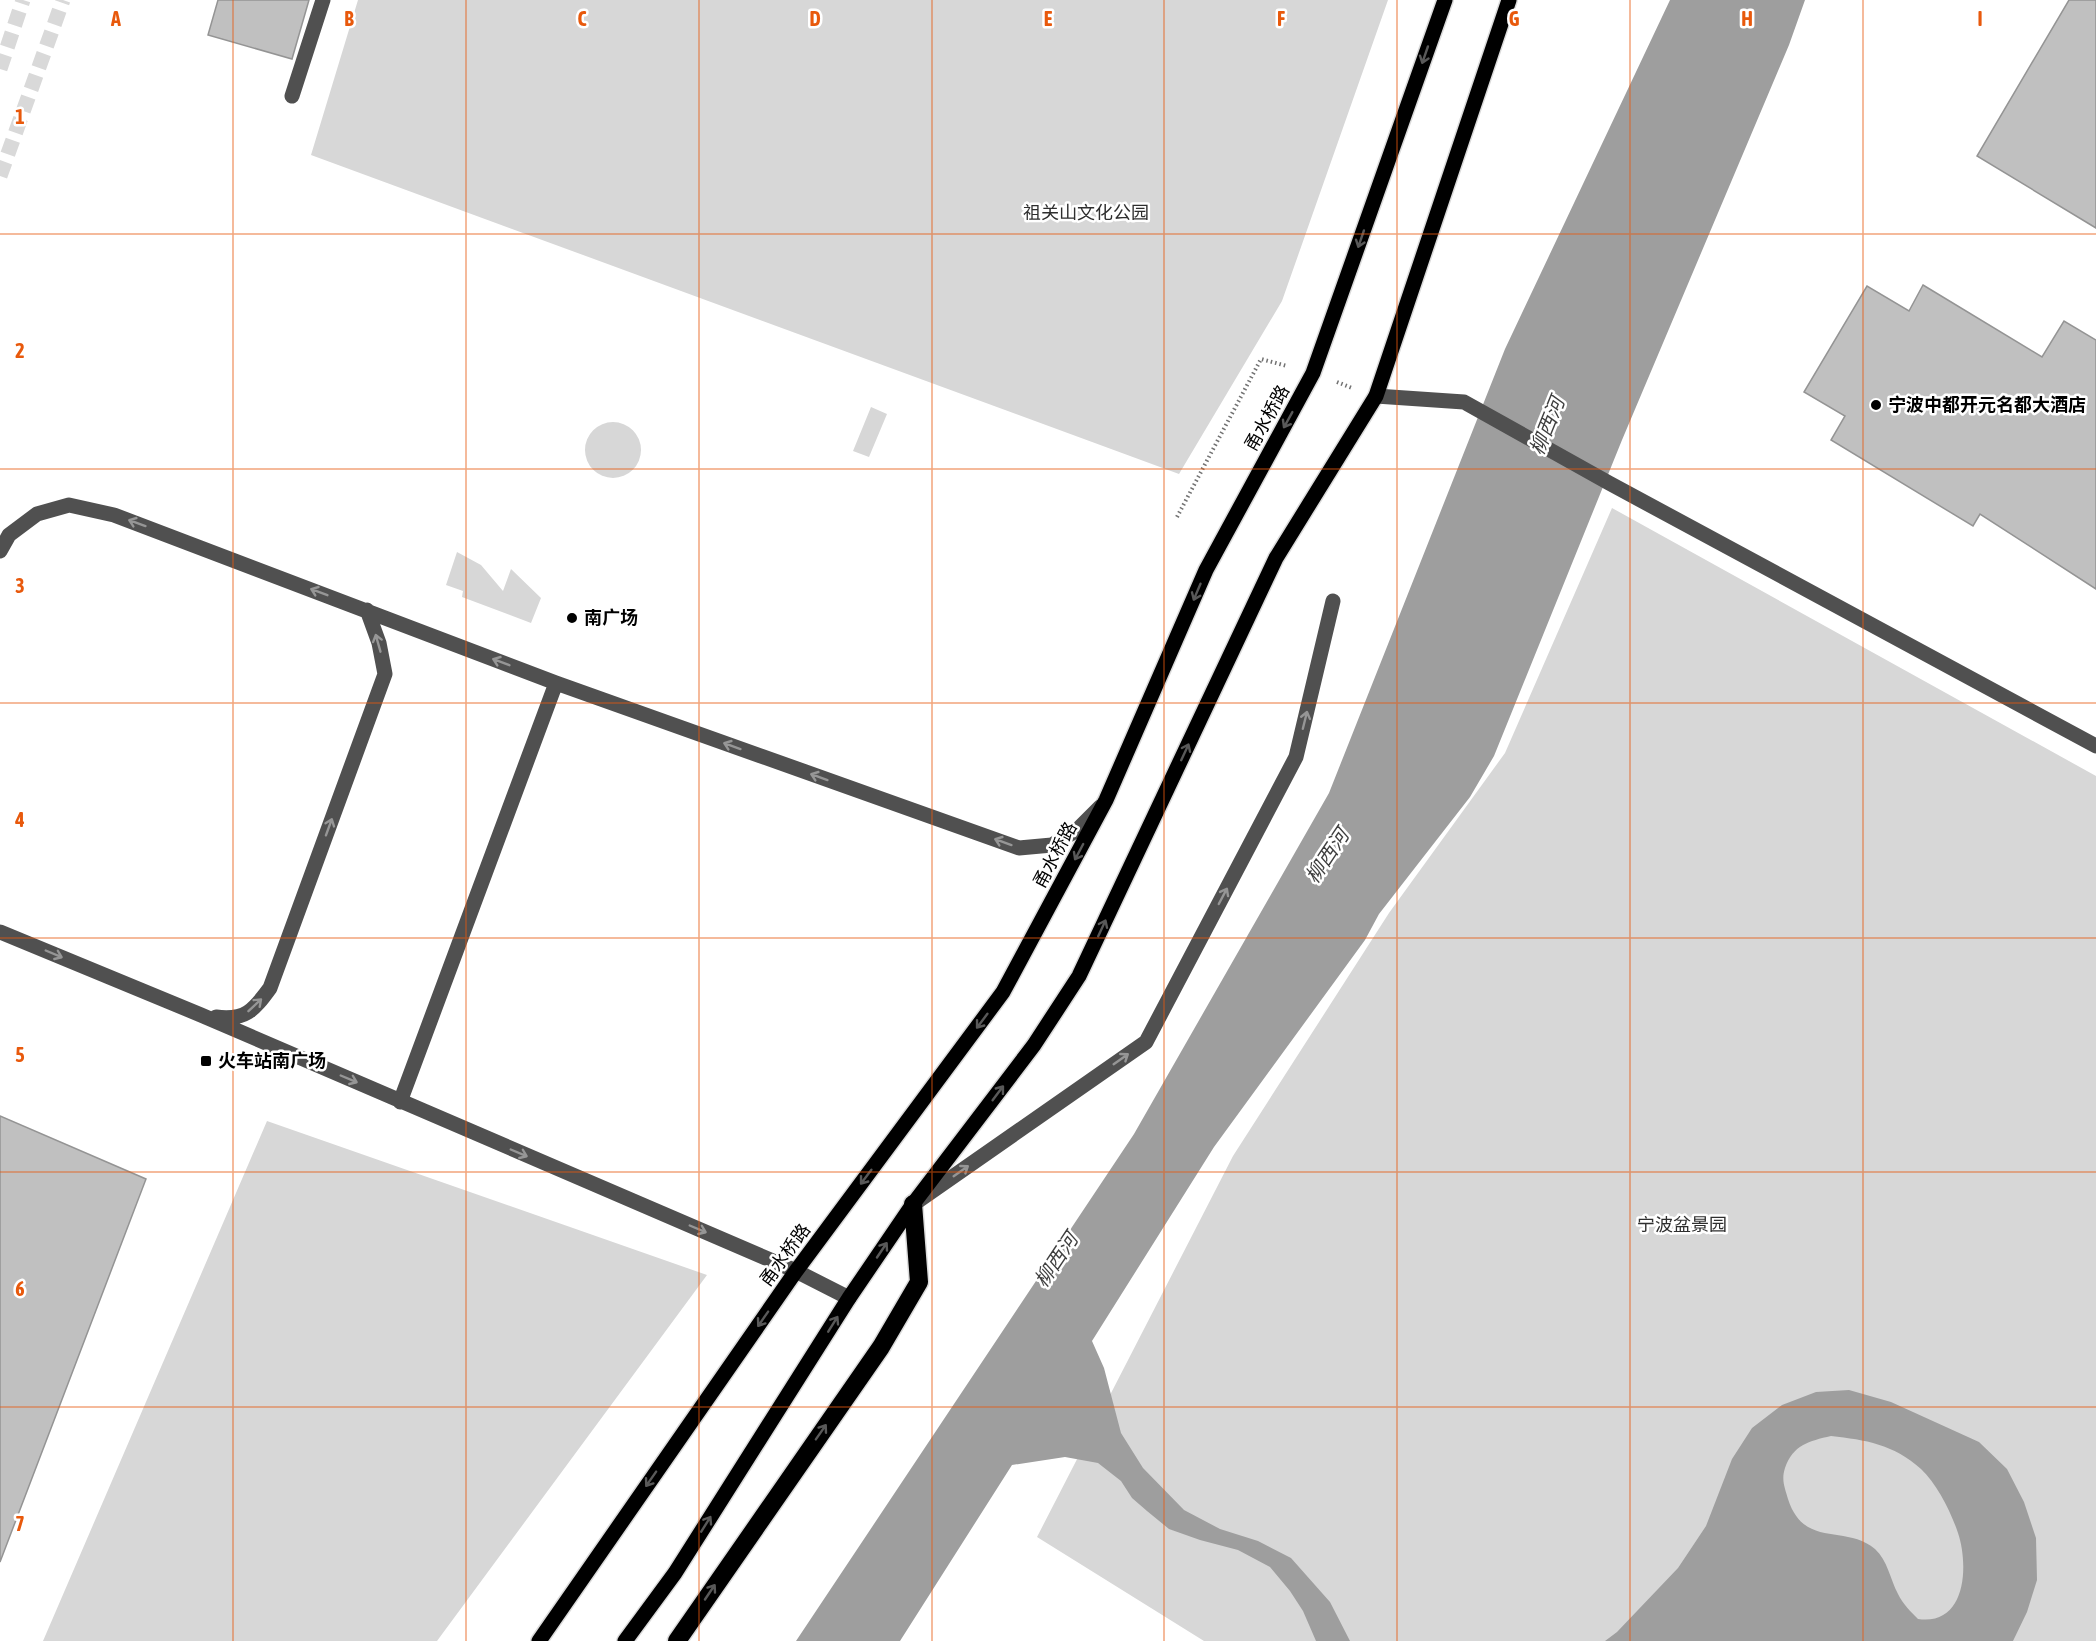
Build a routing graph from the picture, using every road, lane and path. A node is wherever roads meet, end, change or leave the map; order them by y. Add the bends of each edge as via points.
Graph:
1 (323, 0) edge
2 (1445, 0) edge
3 (1509, 0) edge
4 (292, 96) dead end
5 (1376, 396) junction
6 (0, 550) edge
7 (1334, 601) dead end
8 (367, 610) junction
9 (556, 683) junction
10 (2096, 747) edge
11 (1106, 800) junction
12 (0, 932) edge
13 (201, 1015) junction
14 (400, 1102) junction
15 (913, 1204) junction
16 (796, 1271) junction
17 (849, 1298) junction
18 (539, 1641) edge
19 (625, 1641) edge
20 (677, 1641) edge

1 - 4 street
2 -> 11 main road, 甬水桥路 via 1313,373 1206,570
3 - 5 main road
5 - 10 street via 1464,402
15 -> 5 main road via 1034,1045 1079,976 1276,558
8 -> 6 street via 114,515 69,504 37,514 9,535
15 -> 7 street via 1146,1042 1296,757
9 -> 8 street
13 -> 8 street via 231,1019 254,1010 270,988 385,674 380,643
11 -> 9 street via 1077,830 1052,845 1019,848
9 - 14 street
11 -> 16 main road, 甬水桥路 via 1003,992
12 -> 13 street
13 -> 14 street
14 -> 16 street
17 -> 15 main road
20 -> 15 highway via 881,1347 919,1281
16 - 17 street
16 -> 18 main road, 甬水桥路
19 -> 17 main road via 675,1573

